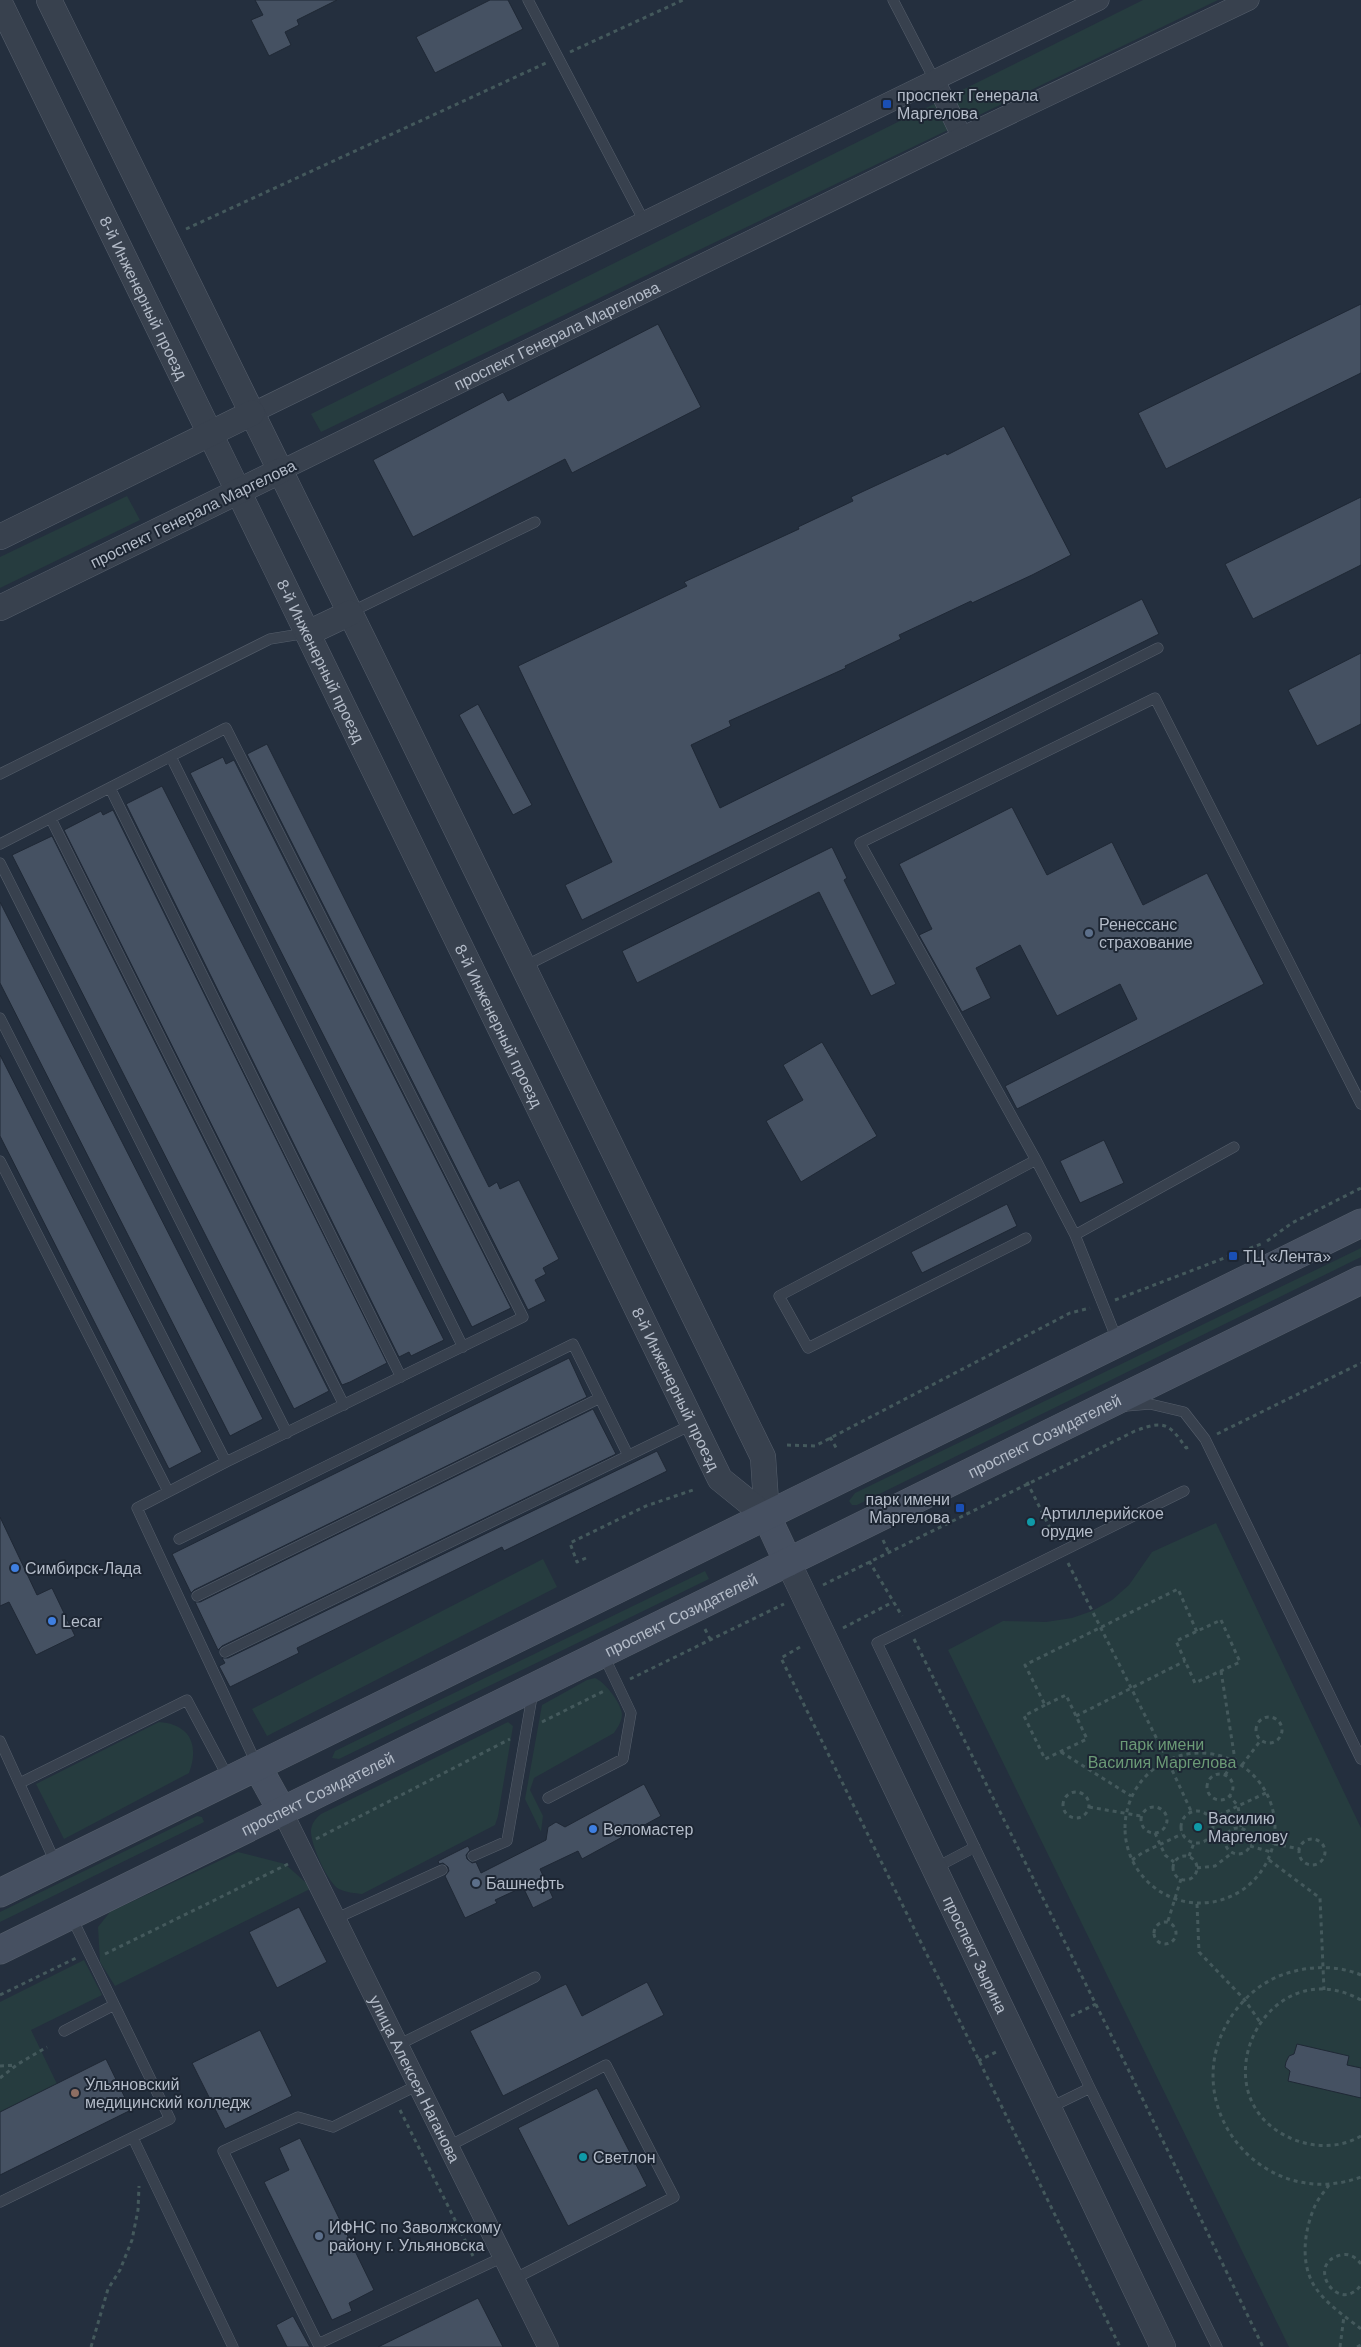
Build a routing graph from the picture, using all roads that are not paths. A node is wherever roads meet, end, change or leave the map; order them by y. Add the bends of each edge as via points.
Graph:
1 (50, 0) edge
2 (528, 0) edge
3 (893, 0) edge
4 (1099, 0) edge
5 (1249, 0) edge
6 (0, 3) edge
7 (935, 81) junction
8 (968, 134) junction
9 (645, 223) junction
10 (252, 414) junction
11 (210, 434) junction
12 (280, 471) junction
13 (238, 491) junction
14 (535, 522) dead end
15 (0, 536) edge
16 (0, 608) edge
17 (350, 613) junction
18 (308, 633) junction
19 (1158, 648) dead end
20 (170, 757) junction
21 (0, 774) edge
22 (110, 788) junction
23 (51, 819) junction
24 (0, 844) edge
25 (0, 863) edge
26 (525, 966) junction
27 (0, 1018) edge
28 (1361, 1104) edge
29 (1234, 1147) dead end
30 (1036, 1160) junction
31 (0, 1161) edge
32 (1361, 1224) edge
33 (1075, 1235) junction
34 (1026, 1238) dead end
35 (1361, 1280) edge
36 (1119, 1342) junction
37 (463, 1347) junction
38 (401, 1377) junction
39 (600, 1398) junction
40 (344, 1405) junction
41 (1100, 1408) junction
42 (693, 1424) junction
43 (287, 1433) junction
44 (628, 1456) junction
45 (226, 1462) junction
46 (168, 1491) junction
47 (1184, 1491) dead end
48 (767, 1517) junction
49 (179, 1539) dead end
50 (788, 1562) junction
51 (197, 1596) dead end
52 (225, 1652) dead end
53 (602, 1653) junction
54 (534, 1687) junction
55 (0, 1741) edge
56 (1361, 1759) edge
57 (257, 1766) junction
58 (230, 1780) junction
59 (20, 1783) junction
60 (548, 1798) dead end
61 (282, 1811) junction
62 (975, 1847) junction
63 (473, 1856) dead end
64 (56, 1865) junction
65 (934, 1869) junction
66 (442, 1870) dead end
67 (0, 1893) edge
68 (70, 1915) junction
69 (335, 1919) junction
70 (0, 1950) edge
71 (535, 1977) dead end
72 (114, 2005) junction
73 (64, 2031) dead end
74 (398, 2045) junction
75 (418, 2085) junction
76 (1090, 2088) junction
77 (1049, 2108) junction
78 (133, 2138) junction
79 (448, 2146) junction
80 (0, 2202) edge
81 (503, 2257) junction
82 (514, 2279) junction
83 (233, 2347) edge
84 (548, 2347) edge
85 (1164, 2347) edge
86 (1217, 2347) edge

1 - 10 street
2 - 9 lane
3 - 7 lane
4 - 7 street
5 - 8 street, проспект Генерала Маргелова
6 - 11 street, 8-й Инженерный проезд
7 - 8 street
7 - 9 street
8 - 12 street, проспект Генерала Маргелова
9 - 10 street
10 - 11 street
10 - 12 street
11 - 13 street, 8-й Инженерный проезд
11 - 15 street
12 - 13 street, проспект Генерала Маргелова
12 - 17 street
13 - 16 street, проспект Генерала Маргелова
13 - 18 street, 8-й Инженерный проезд
14 - 17 lane
17 - 18 street
17 - 26 street
18 - 21 lane via 270,639
18 - 42 street, 8-й Инженерный проезд
19 - 26 lane
20 - 22 lane
20 - 37 lane
20 - 37 lane via 226,728 523,1317
22 - 23 lane
22 - 38 lane
23 - 24 lane
23 - 40 lane
25 - 43 lane
26 - 48 street via 763,1457
27 - 45 lane
28 - 30 lane via 1155,698 860,843
29 - 33 lane
30 - 33 lane
30 - 34 lane via 778,1296 808,1348
31 - 46 lane
32 - 36 main road
33 - 36 lane
35 - 41 main road, проспект Созидателей
36 - 48 main road
37 - 38 lane
38 - 40 lane
39 - 44 lane
39 - 49 lane via 573,1344
39 - 51 lane
40 - 43 lane
41 - 50 main road, проспект Созидателей
41 - 56 lane via 1150,1404 1184,1412 1205,1440
42 - 44 lane
42 - 48 street, 8-й Инженерный проезд via 720,1479
43 - 45 lane
44 - 52 lane
45 - 46 lane
46 - 57 lane via 137,1508
47 - 62 lane via 878,1643
48 - 50 main road
48 - 57 main road
50 - 53 main road, проспект Созидателей
50 - 65 street, проспект Зырина
53 - 54 main road, проспект Созидателей
53 - 60 lane via 632,1713 623,1759
54 - 61 main road, проспект Созидателей
54 - 63 lane via 507,1841
55 - 59 lane
57 - 58 main road
57 - 61 main road
58 - 59 lane via 187,1700
58 - 64 main road
59 - 64 lane
61 - 68 main road, проспект Созидателей
61 - 69 street, улица Алексея Наганова
62 - 65 lane
62 - 76 lane
64 - 67 main road
65 - 77 street, проспект Зырина
66 - 69 lane
68 - 70 main road, проспект Созидателей
68 - 72 lane
69 - 74 street, улица Алексея Наганова
71 - 74 lane
72 - 73 lane
72 - 78 lane via 170,2119
74 - 75 street, улица Алексея Наганова
75 - 79 street, улица Алексея Наганова
75 - 81 lane via 333,2127 298,2117 222,2152 318,2344
76 - 77 lane
76 - 86 lane
77 - 85 street, проспект Зырина
78 - 80 lane
78 - 83 lane
79 - 81 street, улица Алексея Наганова
79 - 82 lane via 606,2065 674,2196
81 - 82 street, улица Алексея Наганова
82 - 84 street, улица Алексея Наганова

